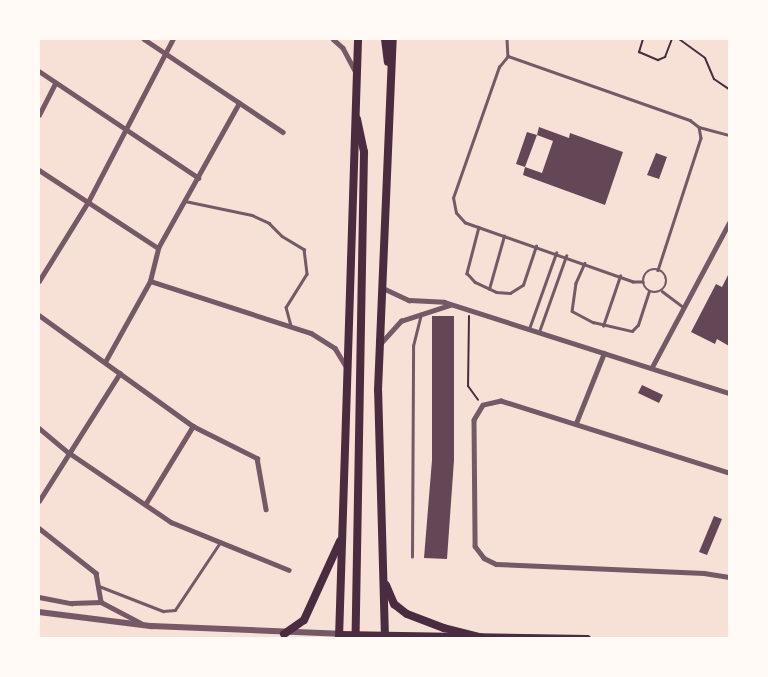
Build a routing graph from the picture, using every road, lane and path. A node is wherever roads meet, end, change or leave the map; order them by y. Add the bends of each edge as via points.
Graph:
1 (144, 39) edge
2 (173, 39) edge
3 (333, 39) edge
4 (358, 39) edge
5 (385, 39) edge
6 (393, 39) edge
7 (507, 39) edge
8 (643, 39) edge
9 (672, 39) edge
10 (679, 39) edge
11 (165, 54) junction
12 (508, 56) junction
13 (39, 71) edge
14 (355, 71) junction
15 (390, 81) junction
16 (55, 83) junction
17 (729, 89) edge
18 (239, 103) junction
19 (354, 107) junction
20 (39, 115) edge
21 (700, 127) junction
22 (126, 130) junction
23 (283, 132) dead end
24 (729, 135) edge
25 (39, 170) edge
26 (198, 178) junction
27 (185, 201) junction
28 (88, 202) junction
29 (729, 223) edge
30 (479, 227) junction
31 (504, 236) junction
32 (536, 246) junction
33 (158, 248) junction
34 (556, 253) junction
35 (566, 256) junction
36 (585, 263) junction
37 (658, 270) junction
38 (620, 276) junction
39 (39, 281) edge
40 (150, 281) junction
41 (643, 282) junction
42 (381, 287) junction
43 (489, 289) junction
44 (662, 291) junction
45 (650, 292) junction
46 (450, 305) junction
47 (684, 308) junction
48 (469, 311) junction
49 (422, 313) junction
50 (39, 315) edge
51 (291, 326) junction
52 (603, 326) junction
53 (529, 329) junction
54 (539, 332) junction
55 (380, 345) junction
56 (604, 353) junction
57 (105, 362) junction
58 (652, 367) junction
59 (120, 373) junction
60 (348, 374) junction
61 (729, 393) edge
62 (483, 405) junction
63 (576, 424) junction
64 (194, 426) junction
65 (39, 428) edge
66 (68, 452) junction
67 (729, 472) edge
68 (39, 501) edge
69 (146, 503) junction
70 (266, 509) dead end
71 (39, 528) edge
72 (342, 537) junction
73 (219, 544) junction
74 (412, 557) dead end
75 (289, 570) dead end
76 (729, 577) edge
77 (384, 581) junction
78 (99, 586) junction
79 (39, 597) edge
80 (102, 602) junction
81 (39, 612) edge
82 (152, 626) junction
83 (284, 634) junction
84 (357, 636) edge
85 (340, 637) edge
86 (385, 637) edge
87 (376, 638) edge
88 (483, 638) edge
89 (587, 638) edge

1 - 11 street
2 - 11 street
3 - 14 street via 343,48
4 - 14 highway
5 - 15 highway
6 - 15 highway
7 - 12 lane
8 - 9 path via 639,52 658,60 665,57
10 - 17 path via 705,58 714,79
11 - 18 street
11 - 22 street
12 - 21 lane via 690,120
12 - 30 lane via 499,67 453,198 456,213 465,223
13 - 16 street
14 - 19 highway
15 - 42 highway
16 - 20 street
16 - 22 street
18 - 23 street
18 - 26 street
19 - 60 highway
19 - 84 highway via 364,152
21 - 24 lane
21 - 37 lane via 701,138
22 - 26 street
22 - 28 street
25 - 28 street
26 - 27 street
27 - 33 street
27 - 51 lane via 247,213 269,223 282,236 304,249 307,274 286,307
28 - 33 street
28 - 39 street
29 - 47 street
30 - 31 lane
30 - 43 lane via 467,273
31 - 32 lane
31 - 43 lane
32 - 34 lane
32 - 43 lane via 525,280 518,289 510,293
33 - 40 street
34 - 35 lane
34 - 53 lane
35 - 36 lane
35 - 54 lane
36 - 38 lane
36 - 52 lane via 576,283 572,311
37 - 41 lane via 645,274
37 - 44 lane via 667,280
38 - 41 lane
38 - 52 lane
40 - 51 street
40 - 57 street
41 - 45 lane
42 - 46 street via 409,300
42 - 55 highway
44 - 45 lane
44 - 47 lane
45 - 52 lane via 638,325 632,331
46 - 48 street
46 - 49 street
47 - 58 street
48 - 53 street
48 - 62 path via 468,386
49 - 55 street via 397,324
49 - 74 lane via 413,346
50 - 57 street
51 - 60 street via 311,332 336,348
53 - 54 street
54 - 56 street
55 - 77 highway
56 - 58 street
56 - 63 street
57 - 59 street
58 - 61 street
59 - 64 street
59 - 66 street
60 - 72 highway
62 - 63 street via 501,402
62 - 76 street via 474,420 475,546 484,558 496,564 704,573
63 - 67 street
64 - 69 street
64 - 70 street via 257,458
65 - 66 street
66 - 68 street
66 - 69 street
69 - 73 street via 171,522
71 - 78 street via 90,567
72 - 83 highway via 304,620
72 - 85 highway
73 - 75 street
73 - 78 lane via 174,610 163,611
77 - 86 highway
77 - 88 highway via 394,604 407,614
78 - 80 street
79 - 80 street via 71,603
80 - 82 street via 130,619
81 - 82 street
82 - 83 street
83 - 85 street
84 - 85 main road
84 - 86 main road
86 - 87 highway
86 - 88 main road
88 - 89 main road

